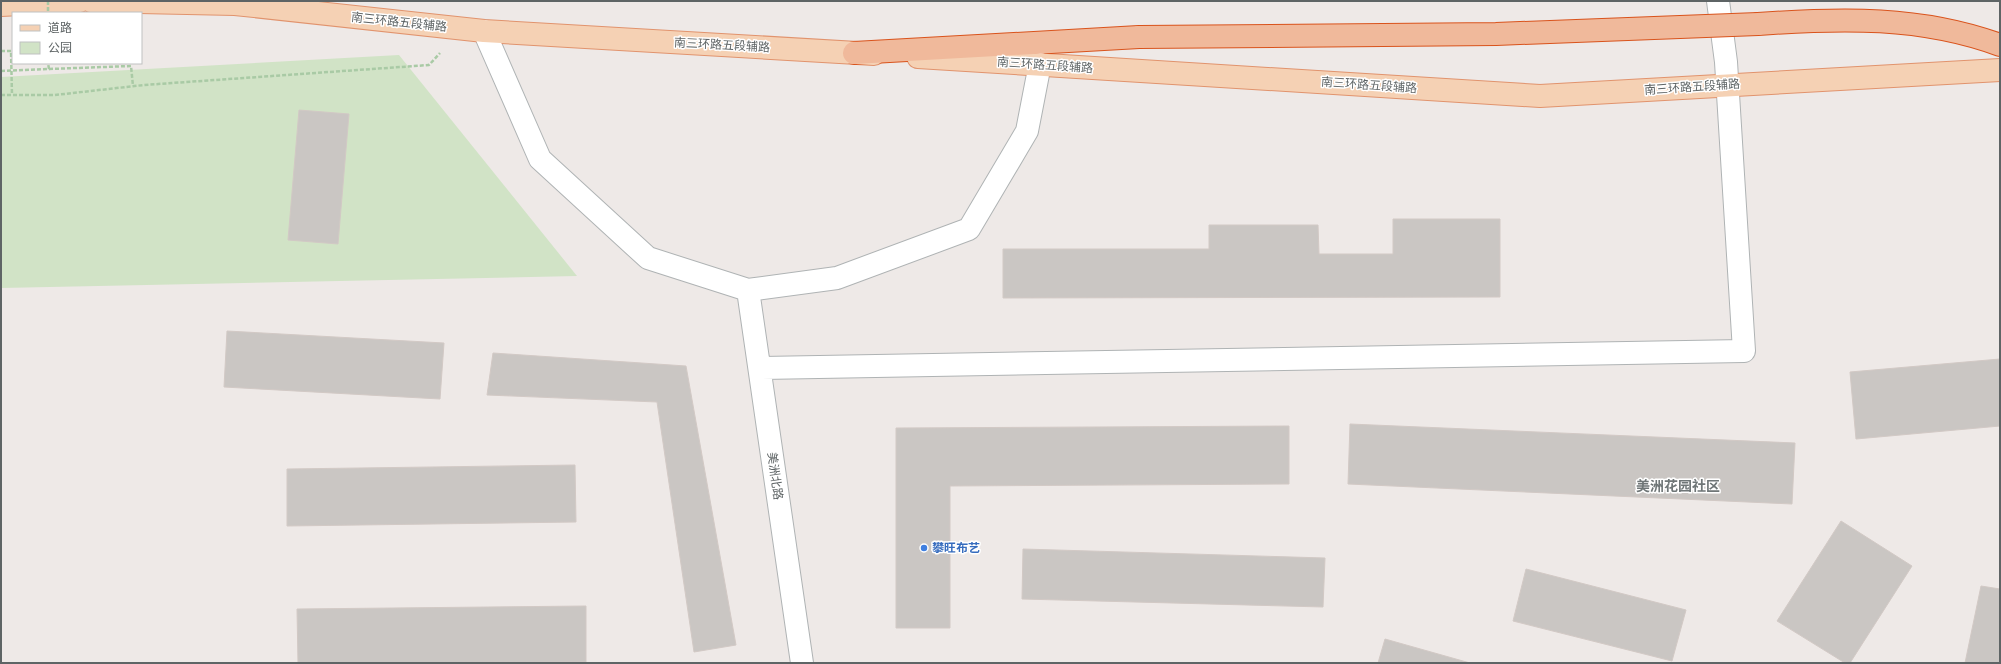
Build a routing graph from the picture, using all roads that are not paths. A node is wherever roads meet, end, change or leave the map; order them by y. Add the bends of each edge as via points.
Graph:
1 (80, 1) edge
2 (91, 1) edge
3 (1718, 1) edge
4 (1, 5) edge
5 (484, 31) junction
6 (2000, 46) edge
7 (854, 53) junction
8 (1040, 64) junction
9 (2000, 70) edge
10 (1727, 84) junction
11 (748, 290) junction
12 (760, 368) junction
13 (802, 663) edge

1 - 4 main road
2 - 5 main road, 南三环路五段辅路 via 235,4
3 - 10 street
5 - 7 main road, 南三环路五段辅路
5 - 11 street via 540,159 648,258
6 - 7 highway, bridge via 1941,28 1865,20 1814,20 1496,34 1139,37
7 - 8 main road, 南三环路五段辅路
8 - 10 main road, 南三环路五段辅路 via 1540,96
8 - 11 street via 1028,131 969,229 837,278
9 - 10 main road, 南三环路五段辅路
10 - 12 street via 1744,351
11 - 12 street, 美洲北路
12 - 13 street, 美洲北路

